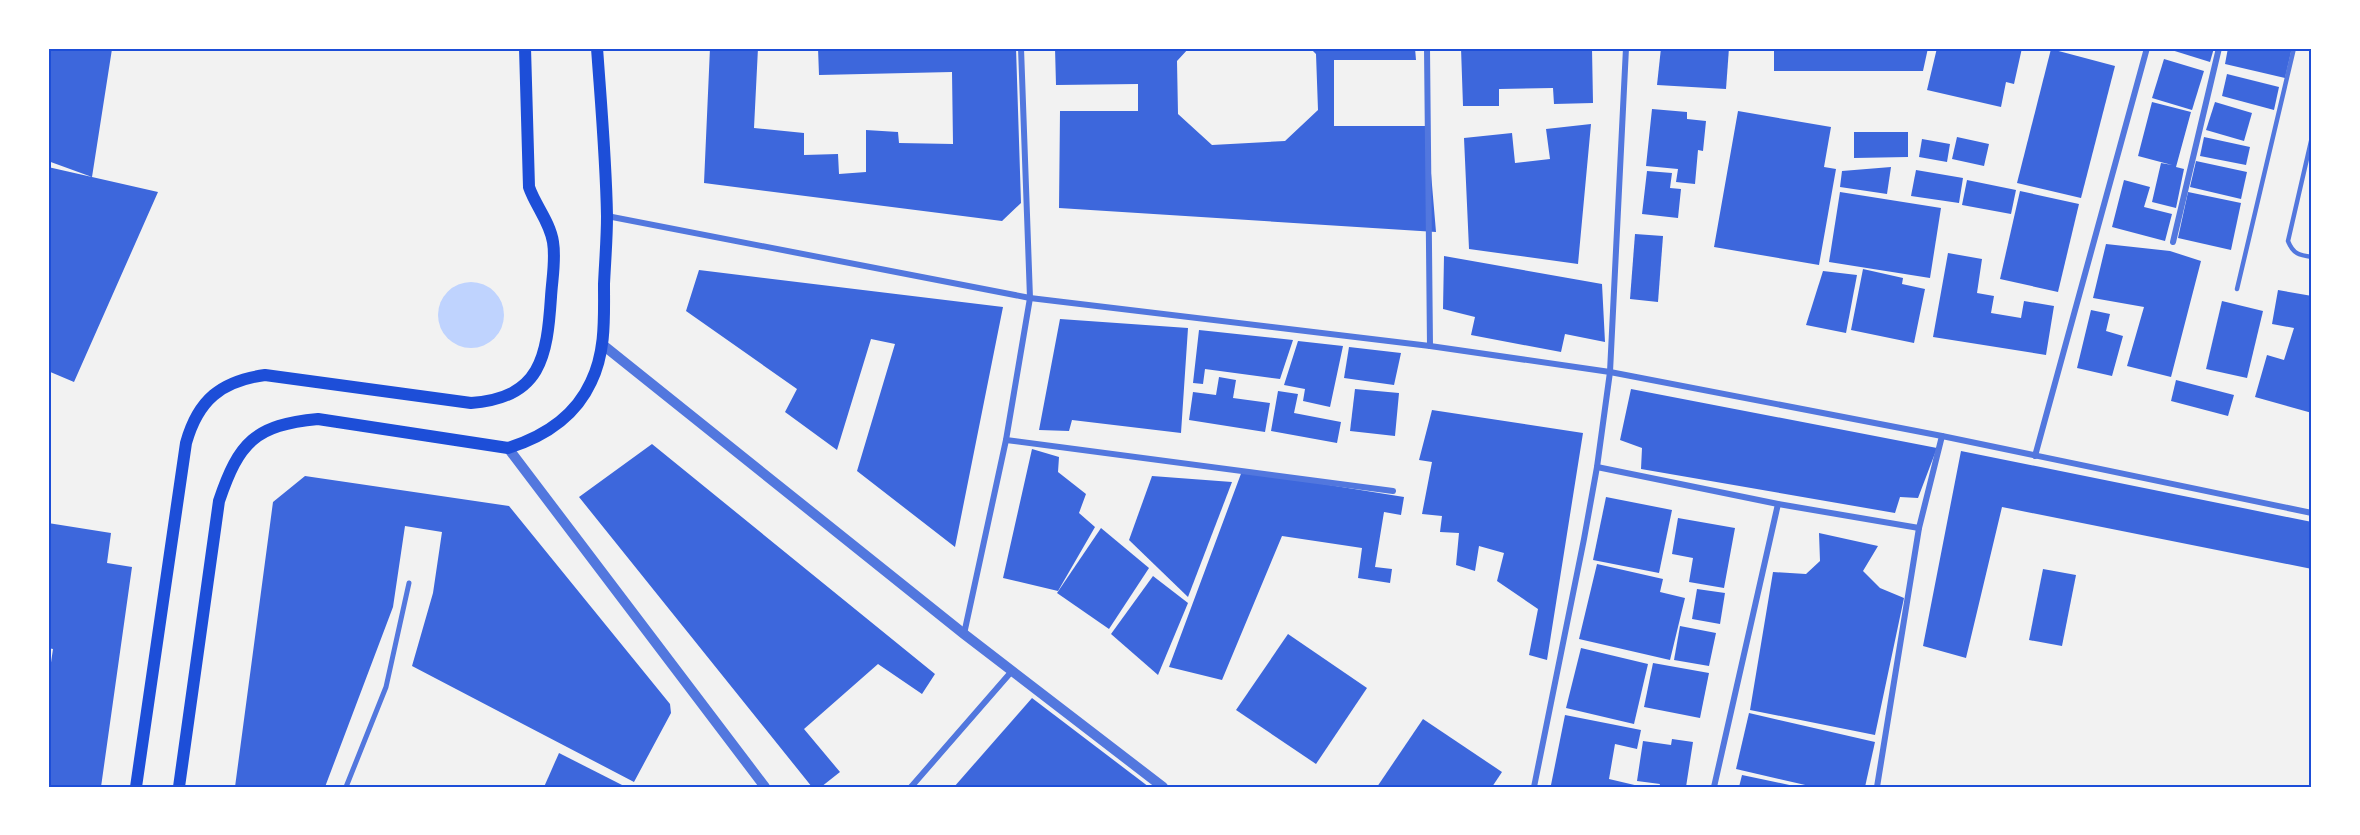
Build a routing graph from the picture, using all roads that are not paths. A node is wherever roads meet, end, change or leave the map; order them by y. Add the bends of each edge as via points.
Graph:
1 (525, 48) edge
2 (597, 48) edge
3 (1022, 48) edge
4 (1427, 48) edge
5 (1626, 48) edge
6 (2147, 48) edge
7 (2219, 48) edge
8 (2294, 48) edge
9 (2312, 137) edge
10 (2309, 164) edge
11 (607, 216) junction
12 (2173, 242) dead end
13 (2312, 257) edge
14 (2238, 289) dead end
15 (1030, 298) junction
16 (603, 345) junction
17 (1430, 346) junction
18 (1610, 372) junction
19 (1942, 436) junction
20 (1006, 440) junction
21 (508, 448) junction
22 (2035, 456) junction
23 (1597, 467) junction
24 (1393, 491) dead end
25 (1778, 504) junction
26 (2312, 513) edge
27 (1919, 528) junction
28 (409, 583) dead end
29 (964, 634) junction
30 (1012, 671) junction
31 (135, 787) edge
32 (179, 787) edge
33 (346, 787) edge
34 (765, 787) edge
35 (911, 787) edge
36 (1163, 787) edge
37 (1534, 787) edge
38 (1714, 787) edge
39 (1877, 787) edge

1 - 31 main road via 529,187 548,226 554,255 548,337 536,372 508,396 489,402 471,403 265,375 246,377 212,395 200,409 186,443
2 - 11 main road
3 - 15 street
4 - 17 street
5 - 18 street
6 - 22 street
7 - 12 street
8 - 14 lane
9 - 10 lane
10 - 13 lane via 2288,241 2291,250
11 - 15 street
11 - 16 main road
15 - 17 street
15 - 20 street
16 - 21 main road via 591,384 580,402 549,430
16 - 29 street
17 - 18 street
18 - 19 street
18 - 23 street
19 - 22 street
19 - 27 street
20 - 24 street
20 - 29 street
21 - 32 main road via 318,419 288,422 261,433 245,446 229,472 219,501
21 - 34 street
22 - 26 street
23 - 25 street
23 - 37 street
25 - 27 street
25 - 38 street
27 - 39 street
28 - 33 street via 386,687
29 - 30 street
30 - 35 street
30 - 36 street

